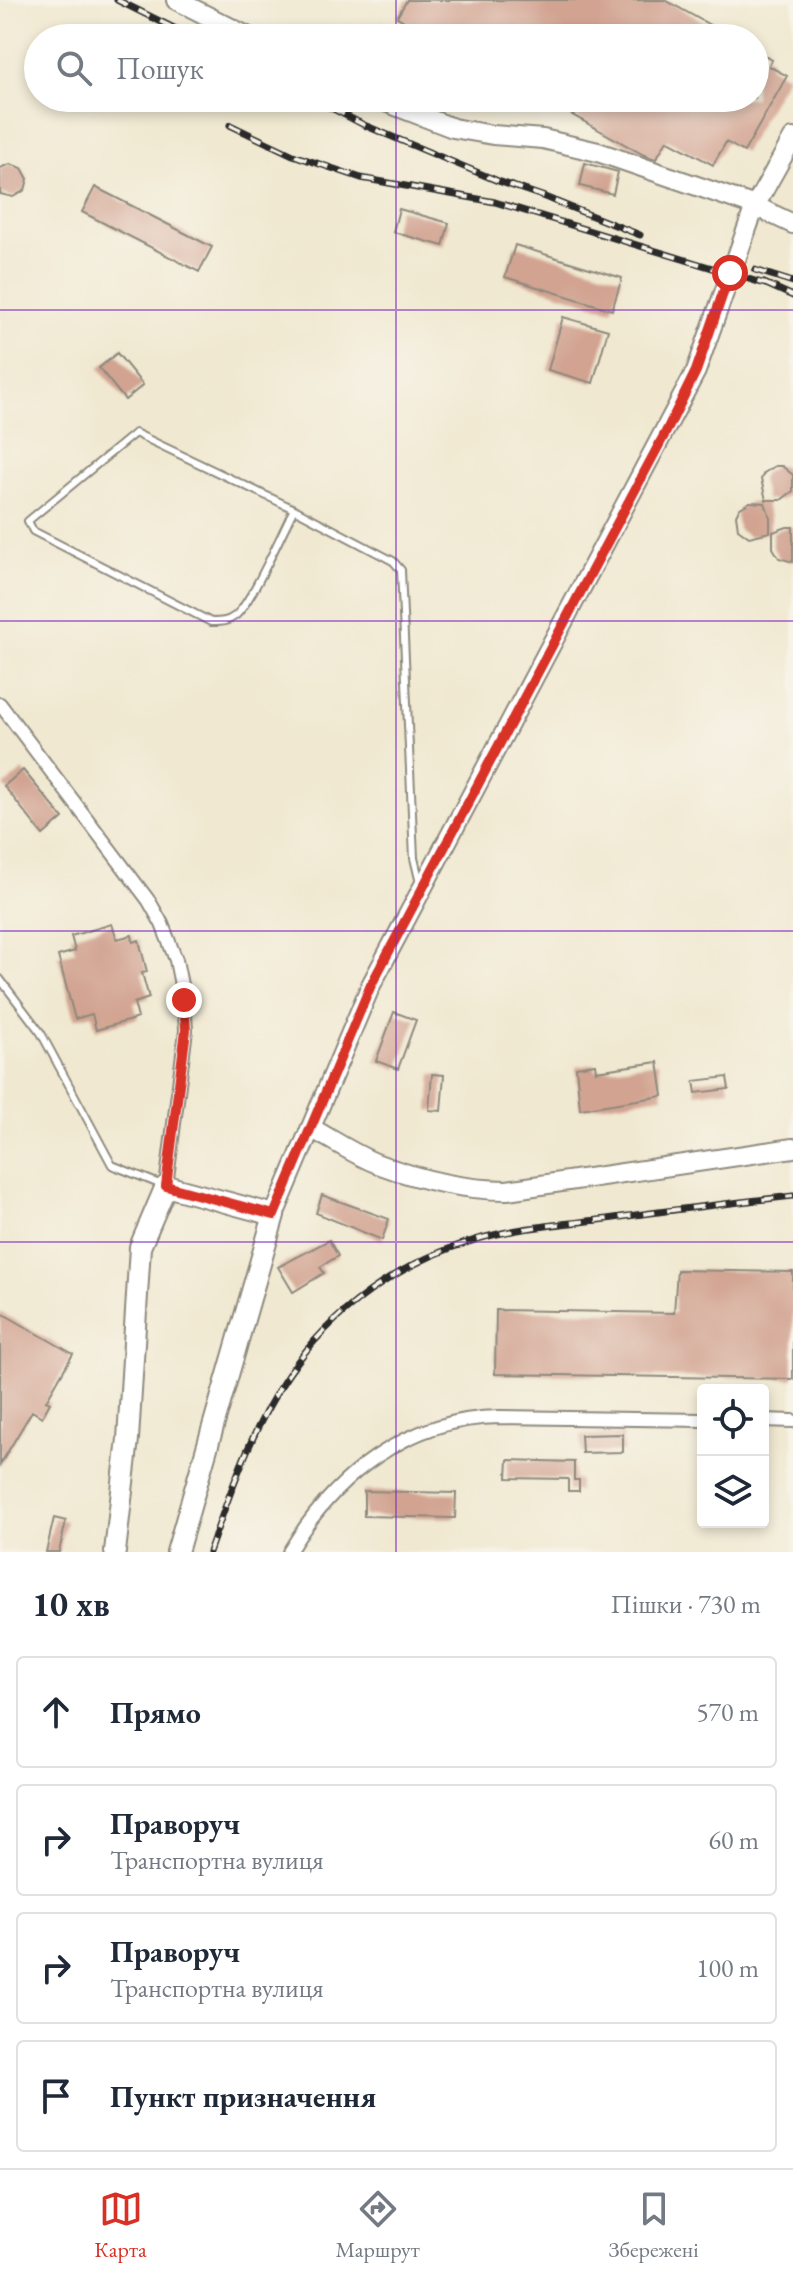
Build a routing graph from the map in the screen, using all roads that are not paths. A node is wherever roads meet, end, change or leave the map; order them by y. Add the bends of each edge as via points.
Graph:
1 (176, 0) edge
2 (223, 24) edge
3 (411, 112) edge
4 (793, 138) edge
5 (755, 206) junction
6 (793, 224) edge
7 (294, 509) junction
8 (0, 704) edge
9 (421, 887) junction
10 (0, 979) edge
11 (311, 1128) junction
12 (793, 1148) edge
13 (166, 1186) junction
14 (274, 1215) junction
15 (697, 1420) edge
16 (769, 1420) edge
17 (793, 1421) edge
18 (115, 1552) edge
19 (177, 1552) edge
20 (289, 1552) edge

1 - 2 street
3 - 5 street via 453,128 598,152
4 - 5 street
5 - 6 street
5 - 9 street via 689,385
7 - 7 lane via 135,433 28,521 33,531 222,623 247,601
7 - 9 lane via 381,553 401,570 414,858
8 - 13 street via 149,901 176,960 186,1030
9 - 11 street via 371,985
10 - 13 lane via 41,1033 112,1165
11 - 12 street via 377,1163 483,1190
11 - 14 street
13 - 14 main road
13 - 18 main road via 140,1247
14 - 19 main road
15 - 20 street via 500,1417 444,1423 394,1446 349,1478 312,1517
16 - 17 street

